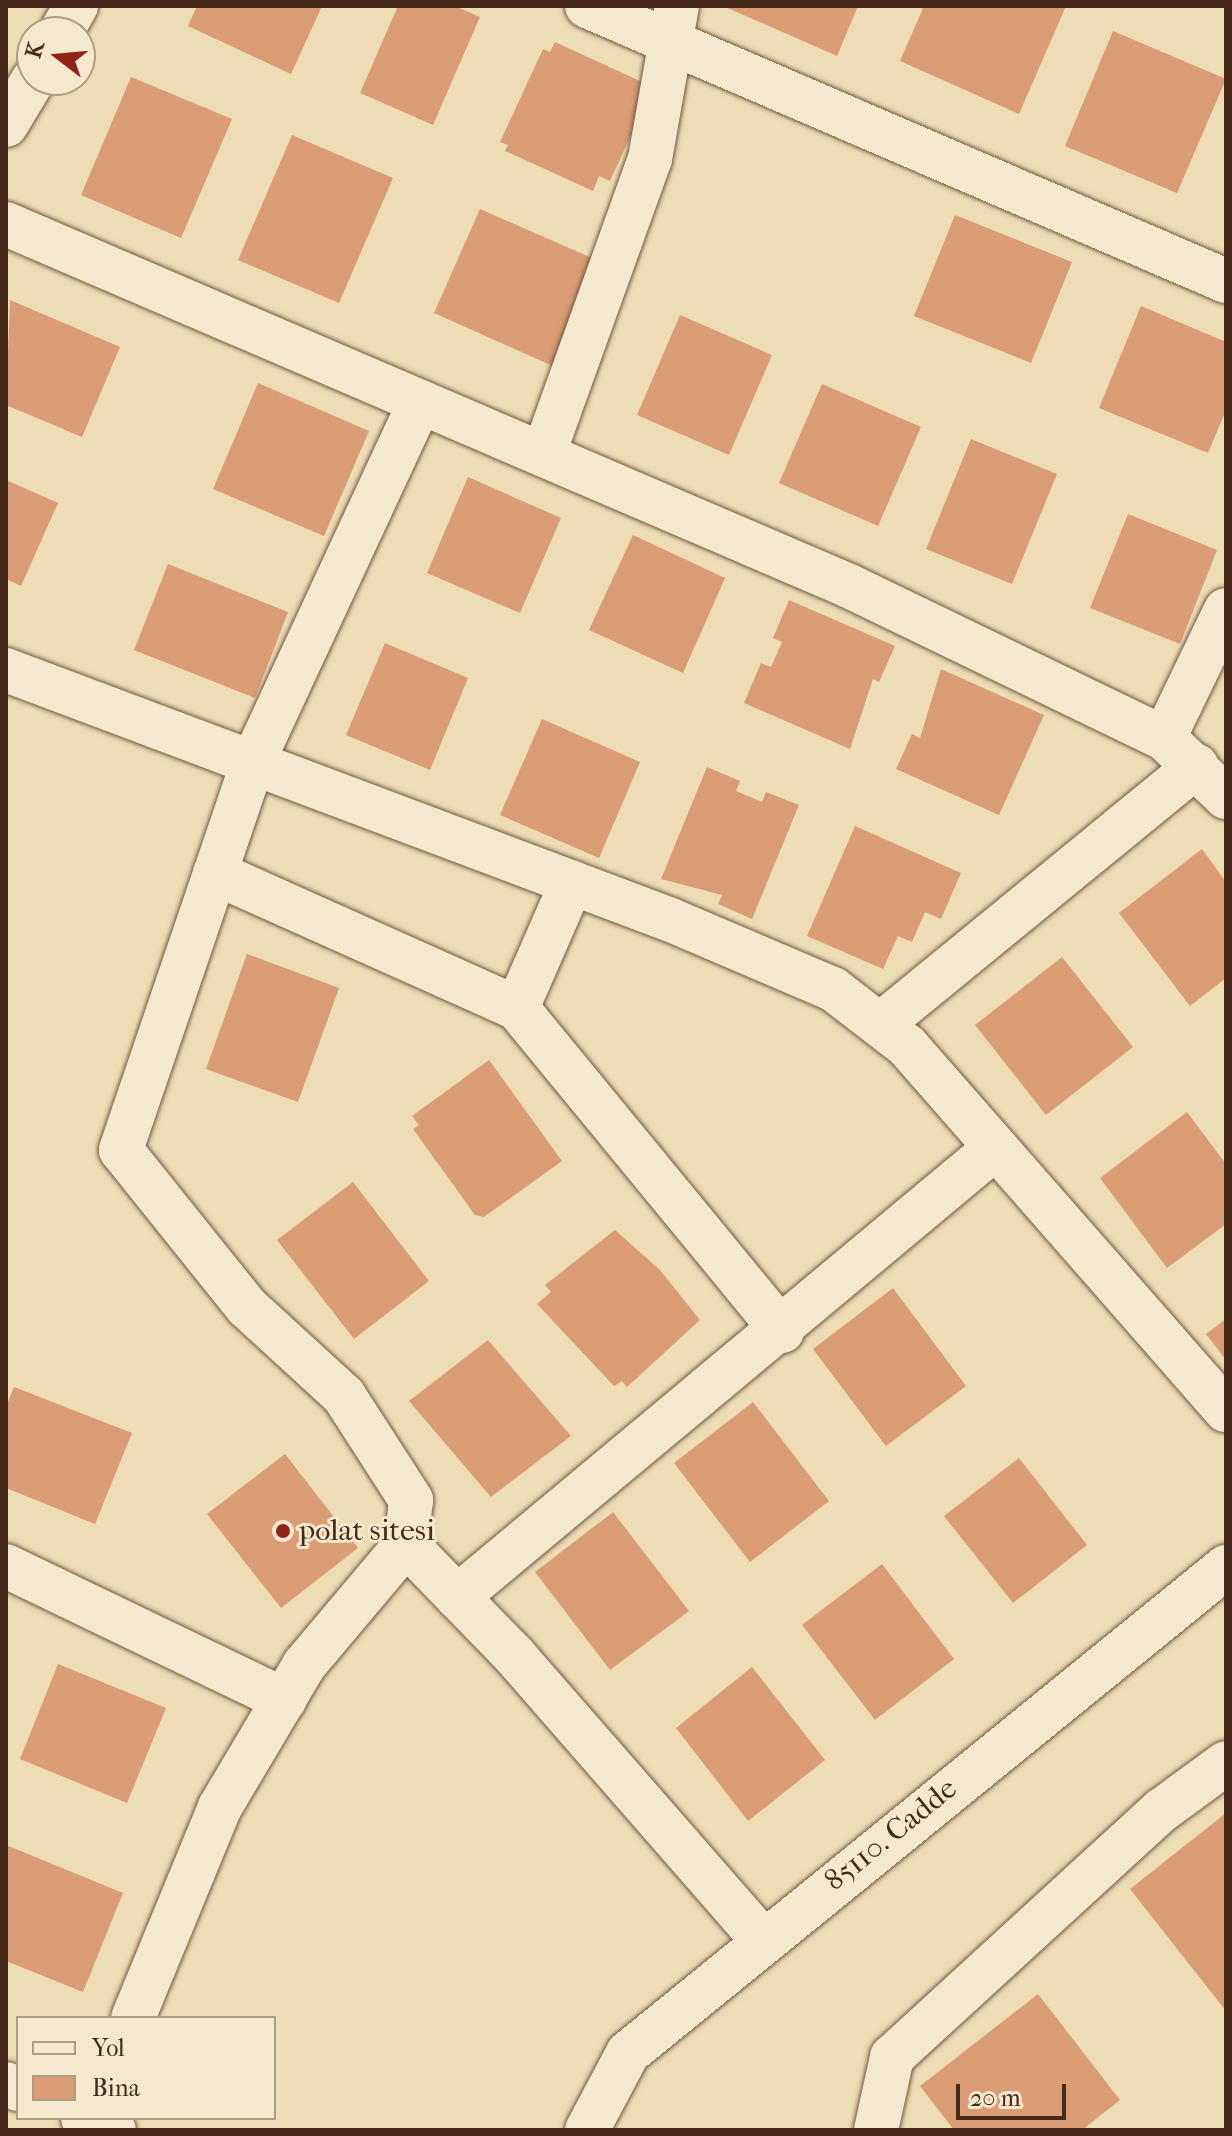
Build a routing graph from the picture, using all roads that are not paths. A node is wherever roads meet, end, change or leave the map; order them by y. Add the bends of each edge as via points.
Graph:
1 (587, 6) edge
2 (671, 25) edge
3 (23, 96) edge
4 (6, 125) edge
5 (6, 224) edge
6 (1226, 281) edge
7 (420, 402) junction
8 (544, 453) junction
9 (1226, 610) edge
10 (6, 670) edge
11 (1164, 738) junction
12 (253, 762) junction
13 (1197, 766) junction
14 (1226, 797) edge
15 (215, 873) junction
16 (572, 882) junction
17 (517, 1008) junction
18 (880, 1025) junction
19 (993, 1150) junction
20 (782, 1331) junction
21 (1226, 1410) edge
22 (406, 1544) junction
23 (6, 1566) edge
24 (1226, 1567) edge
25 (457, 1597) junction
26 (284, 1700) junction
27 (1226, 1763) edge
28 (762, 1939) junction
29 (134, 2016) edge
30 (587, 2128) edge
31 (876, 2130) edge

1 - 2 street
2 - 6 street
2 - 8 street via 650,159
3 - 4 street
5 - 7 street
7 - 8 street
7 - 12 street
8 - 11 street via 849,586
9 - 11 street
10 - 12 street
11 - 13 street
12 - 15 street
12 - 16 street
13 - 14 street
13 - 18 street
15 - 17 street
15 - 22 street via 121,1150 247,1307 344,1396 411,1500
16 - 17 street
16 - 18 street via 833,989
17 - 20 street
18 - 19 street via 907,1046
19 - 20 street
19 - 21 street
20 - 25 street
22 - 25 street
22 - 26 street
23 - 26 street
24 - 28 street, 85110. Cadde
25 - 28 street
26 - 29 street via 220,1807
27 - 31 street via 1162,1810 892,2057
28 - 30 street, 85110. Cadde via 628,2053

